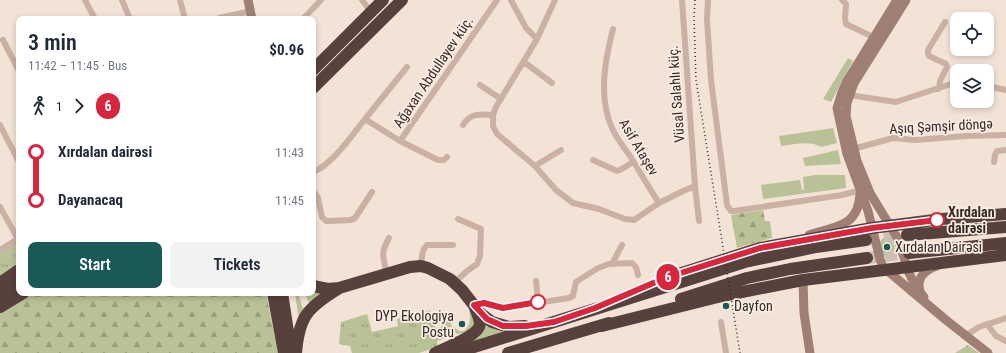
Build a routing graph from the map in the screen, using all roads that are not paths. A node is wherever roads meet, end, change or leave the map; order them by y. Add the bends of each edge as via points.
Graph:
1 (85, 0) edge
2 (122, 0) edge
3 (180, 0) edge
4 (248, 0) edge
5 (321, 0) edge
6 (362, 0) edge
7 (383, 0) edge
8 (393, 0) edge
9 (402, 0) edge
10 (497, 0) edge
11 (511, 0) edge
12 (555, 0) edge
13 (682, 0) edge
14 (708, 0) edge
15 (842, 0) edge
16 (897, 0) edge
17 (906, 0) edge
18 (371, 12) junction
19 (251, 15) edge
20 (93, 16) edge
21 (129, 16) edge
22 (184, 16) edge
23 (240, 16) edge
24 (306, 16) edge
25 (945, 22) dead end
26 (613, 29) dead end
27 (873, 37) junction
28 (537, 38) junction
29 (3, 40) dead end
30 (524, 62) junction
31 (16, 65) edge
32 (316, 67) edge
33 (407, 67) dead end
34 (316, 76) edge
35 (552, 83) dead end
36 (316, 85) edge
37 (480, 85) dead end
38 (950, 85) edge
39 (994, 87) edge
40 (939, 89) junction
41 (1006, 90) edge
42 (849, 95) junction
43 (501, 99) junction
44 (493, 115) junction
45 (365, 119) junction
46 (0, 125) edge
47 (462, 125) dead end
48 (1006, 135) edge
49 (400, 141) junction
50 (850, 145) junction
51 (561, 150) dead end
52 (1006, 150) edge
53 (16, 156) edge
54 (447, 157) dead end
55 (593, 160) dead end
56 (633, 162) junction
57 (994, 162) dead end
58 (535, 166) junction
59 (316, 170) edge
60 (695, 186) junction
61 (860, 190) junction
62 (372, 192) dead end
63 (316, 195) edge
64 (659, 204) junction
65 (0, 207) edge
66 (1006, 214) edge
67 (458, 219) dead end
68 (699, 221) dead end
69 (890, 225) junction
70 (1006, 226) edge
71 (872, 228) junction
72 (16, 235) edge
73 (907, 235) tunnel mouth
74 (389, 238) dead end
75 (16, 239) edge
76 (866, 240) tunnel mouth
77 (1006, 243) edge
78 (453, 245) dead end
79 (622, 245) dead end
80 (760, 248) junction
81 (0, 250) edge
82 (909, 253) tunnel mouth
83 (1006, 255) edge
84 (867, 258) tunnel mouth
85 (964, 259) junction
86 (612, 264) junction
87 (421, 266) junction
88 (906, 267) junction
89 (886, 270) junction
90 (16, 272) edge
91 (387, 274) junction
92 (638, 275) dead end
93 (803, 280) junction
94 (536, 281) dead end
95 (455, 282) junction
96 (0, 283) edge
97 (16, 283) edge
98 (16, 286) edge
99 (316, 287) edge
100 (339, 288) junction
101 (0, 294) edge
102 (921, 295) junction
103 (18, 296) edge
104 (274, 296) edge
105 (282, 296) edge
106 (288, 296) edge
107 (538, 302) junction
108 (474, 305) junction
109 (0, 308) edge
110 (595, 308) junction
111 (938, 314) junction
112 (1006, 318) edge
113 (554, 322) junction
114 (721, 322) dead end
115 (987, 324) junction
116 (602, 326) junction
117 (965, 336) junction
118 (1006, 341) edge
119 (512, 352) edge
120 (284, 353) edge
121 (296, 353) edge
122 (434, 353) edge
123 (455, 353) edge
124 (726, 353) edge
125 (810, 353) edge
126 (988, 353) edge

1 - 20 street
2 - 21 street
3 - 22 street
4 - 19 main road
5 - 24 street
6 - 18 street
7 - 18 highway
8 - 34 highway
9 - 36 highway
10 - 49 street, Ağaxan Abdullayev küç.
11 - 28 street via 526,28
12 - 28 street
13 - 60 street, Vüsal Salahlı küç.
14 - 61 street via 711,80 729,209 734,212
15 - 27 street via 846,4 846,24
16 - 27 main road
17 - 42 main road
18 - 32 highway
19 - 23 street
25 - 40 street via 928,50 929,56 946,64 947,67
26 - 56 street, Asif Ataşev via 605,73 606,112 612,130
27 - 50 main road via 847,81 837,108
28 - 30 street
29 - 31 street
30 - 35 street
30 - 43 street
33 - 45 street
37 - 43 street
38 - 40 street
39 - 41 street
40 - 42 street via 896,102
42 - 50 main road via 846,116
43 - 44 street
44 - 47 street via 472,116
44 - 58 street via 493,126 497,134
45 - 49 street, Ağaxan Abdullayev küç.
45 - 59 street via 327,163
46 - 53 street
48 - 50 street, Aşıq Şəmşir döngə via 915,140 893,138
49 - 54 street via 438,160
50 - 61 main road via 851,168
50 - 69 main road via 863,176
51 - 58 street
52 - 57 street, Aşıq Şəmşir döngə via 997,151
55 - 56 street via 617,170
56 - 64 street, Asif Ataşev
58 - 64 street via 556,190 573,203 625,219 634,220
60 - 64 street
60 - 68 street, Vüsal Salahlı küç.
61 - 71 main road
61 - 80 main road via 858,208 845,223
62 - 63 street via 351,220 326,220 322,217
65 - 72 street
66 - 69 highway
67 - 95 street via 481,229 480,251 477,264
69 - 71 highway
69 - 88 main road via 898,238
70 - 73 highway
71 - 80 highway
71 - 89 main road via 880,259
74 - 91 street via 382,254
75 - 81 street
76 - 110 highway via 816,247 745,262
77 - 82 highway
78 - 87 street via 427,245 424,248
79 - 86 street
80 - 110 highway via 665,278
83 - 85 highway
84 - 116 highway via 747,278
85 - 88 highway
85 - 102 main road via 925,272 918,285
86 - 92 street via 632,263
86 - 107 street via 580,278 571,297
87 - 91 highway
87 - 95 highway
88 - 89 highway
88 - 102 main road
89 - 93 highway
89 - 111 main road
90 - 96 highway
91 - 100 highway
93 - 116 highway via 722,296
93 - 125 main road via 804,313
94 - 107 street
95 - 108 highway
97 - 101 highway
98 - 101 highway
99 - 100 highway
100 - 121 highway via 307,313 300,327
102 - 111 main road
103 - 109 highway
104 - 120 highway
105 - 121 highway via 289,338
106 - 121 highway
107 - 108 street via 503,308 484,303
108 - 113 highway via 487,319 503,326
108 - 122 highway via 479,321 477,330
110 - 113 highway
111 - 117 main road
112 - 115 street
113 - 123 highway
114 - 124 street
115 - 117 street
115 - 118 street via 996,336
116 - 119 highway
117 - 126 main road

